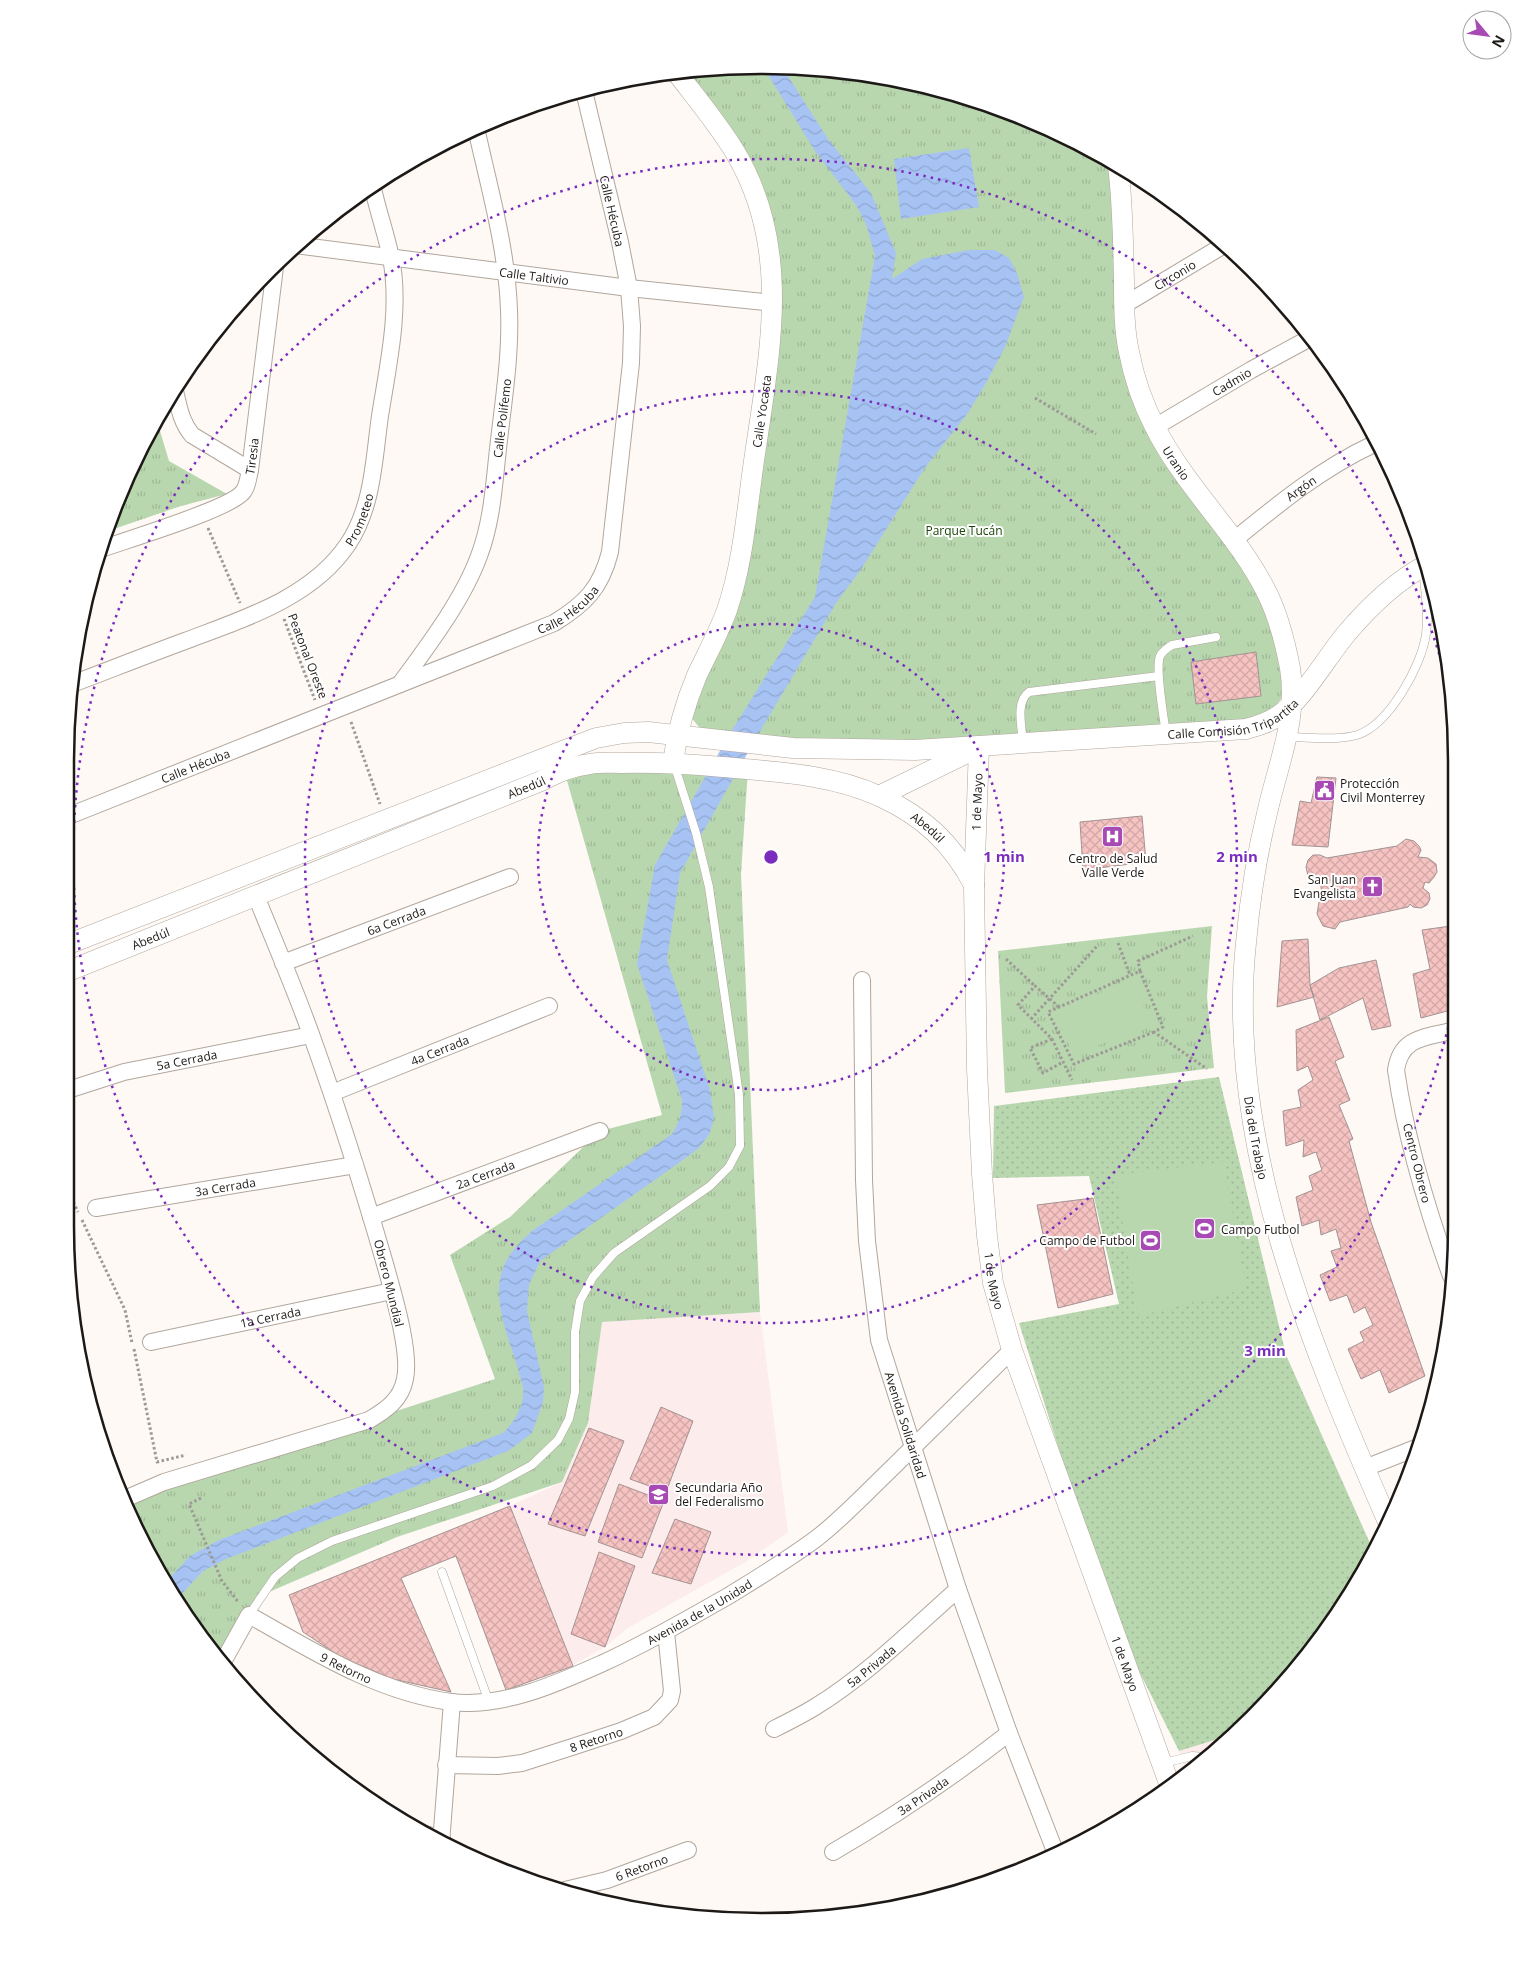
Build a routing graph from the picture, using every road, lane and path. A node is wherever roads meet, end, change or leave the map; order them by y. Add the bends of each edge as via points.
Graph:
1 (682, 79) edge
2 (585, 96) edge
3 (478, 135) edge
4 (1119, 175) edge
5 (374, 193) edge
6 (305, 246) edge
7 (1219, 248) edge
8 (391, 258) junction
9 (506, 272) junction
10 (274, 276) edge
11 (629, 288) junction
12 (773, 303) junction
13 (1124, 305) junction
14 (1304, 341) edge
15 (1034, 398) dead end
16 (177, 400) edge
17 (1155, 427) junction
18 (1096, 434) dead end
19 (1371, 445) edge
20 (250, 470) junction
21 (202, 513) junction
22 (1233, 541) junction
23 (108, 546) edge
24 (1421, 569) edge
25 (1425, 583) edge
26 (278, 602) junction
27 (246, 618) junction
28 (1216, 637) dead end
29 (1159, 676) junction
30 (79, 681) edge
31 (399, 685) junction
32 (1293, 703) junction
33 (346, 706) junction
34 (322, 716) junction
35 (677, 734) junction
36 (1166, 734) junction
37 (1288, 737) junction
38 (1023, 744) junction
39 (979, 747) junction
40 (673, 762) junction
41 (879, 796) junction
42 (379, 800) dead end
43 (74, 814) edge
44 (510, 877) dead end
45 (974, 887) junction
46 (256, 896) junction
47 (1193, 936) dead end
48 (74, 942) edge
49 (1118, 943) dead end
50 (1097, 946) dead end
51 (1006, 959) dead end
52 (283, 963) junction
53 (74, 969) edge
54 (1140, 971) junction
55 (1130, 975) junction
56 (862, 980) dead end
57 (1034, 986) junction
58 (1050, 999) junction
59 (549, 1006) dead end
60 (1059, 1007) junction
61 (1031, 1019) junction
62 (1154, 1032) junction
63 (1448, 1032) edge
64 (311, 1035) junction
65 (1052, 1039) junction
66 (1063, 1062) junction
67 (1207, 1069) dead end
68 (1072, 1080) dead end
69 (74, 1088) edge
70 (332, 1094) junction
71 (600, 1131) dead end
72 (356, 1165) junction
73 (74, 1203) edge
74 (96, 1208) dead end
75 (371, 1217) junction
76 (1447, 1265) edge
77 (392, 1291) junction
78 (151, 1342) dead end
79 (1012, 1350) junction
80 (912, 1448) junction
81 (1411, 1450) edge
82 (189, 1454) dead end
83 (1365, 1468) junction
84 (130, 1497) edge
85 (201, 1498) dead end
86 (1385, 1514) edge
87 (442, 1572) dead end
88 (958, 1589) junction
89 (249, 1615) junction
90 (666, 1632) junction
91 (226, 1656) edge
92 (452, 1702) junction
93 (489, 1702) junction
94 (774, 1729) dead end
95 (1009, 1733) junction
96 (1197, 1756) edge
97 (1162, 1763) junction
98 (446, 1765) junction
99 (1168, 1779) edge
100 (441, 1834) edge
101 (1054, 1847) edge
102 (688, 1850) dead end
103 (833, 1852) dead end
104 (575, 1888) edge

1 - 12 street, Calle Yocasta via 711,116 752,185 764,219
2 - 11 street, Calle Hécuba
3 - 9 street, Calle Polifemo
4 - 13 street, Uranio
5 - 8 street, Prometeo
6 - 8 street, Calle Taltivio
7 - 13 street, Circonio
8 - 9 street, Calle Taltivio
8 - 26 street, Prometeo via 394,291 392,335 369,494 349,542 333,563 308,584
9 - 11 street, Calle Taltivio
9 - 31 street, Calle Polifemo via 509,344 487,532 479,558 454,605
10 - 20 street, Tiresia
11 - 12 street, Calle Taltivio
11 - 31 street, Calle Hécuba via 631,363 605,572 592,592 574,610 554,623
12 - 35 street, Calle Yocasta via 766,379 737,572 726,610 696,676
13 - 17 street, Uranio via 1128,350
14 - 17 street, Cadmio
15 - 18 path
16 - 20 street via 181,416 192,435
17 - 22 street, Uranio via 1200,498
19 - 22 street, Argón via 1295,492
20 - 21 street, Tiresia via 243,492
21 - 23 street, Tiresia
21 - 27 path
22 - 32 street, Uranio via 1255,572 1279,620 1291,673
24 - 32 street, Calle Comisión Tripartita via 1363,614
25 - 37 lane via 1427,621 1424,647 1388,713 1359,734 1335,738
26 - 27 street, Prometeo
26 - 34 path, Peatonal Oreste
27 - 30 street, Prometeo
28 - 29 lane via 1166,649 1160,656
29 - 36 lane
29 - 38 lane via 1029,692 1021,702
31 - 33 street, Calle Hécuba
32 - 36 street, Calle Comisión Tripartita via 1279,716 1246,729
32 - 37 street, Uranio
33 - 34 street, Calle Hécuba
33 - 42 path, Peatonal Oreste
34 - 43 street, Calle Hécuba
35 - 39 street, Abedúl via 793,748 915,750
35 - 40 street, Calle Yocasta
35 - 48 street, Abedúl via 624,733 596,738
36 - 38 street, Calle Comisión Tripartita
37 - 83 street, Día del Trabajo via 1268,809 1245,946 1242,1015 1247,1079 1258,1151 1275,1221 1322,1363
38 - 39 street, Calle Comisión Tripartita
39 - 41 street
39 - 45 street, 1 de Mayo
40 - 41 street, Abedúl via 794,773 854,786
40 - 46 street, Abedúl via 591,764 564,770
40 - 89 lane via 709,887 739,1096 740,1146 729,1167 710,1186 614,1252 593,1276 580,1302 575,1332 575,1392 569,1419 558,1440 532,1465 493,1486 332,1541 298,1558 275,1577
41 - 45 street, Abedúl via 903,808 936,833 959,859
44 - 52 street, 6a Cerrada
45 - 79 street, 1 de Mayo via 982,1183 994,1283
46 - 52 street, Obrero Mundial
46 - 53 street, Abedúl
47 - 54 path via 1138,961
49 - 55 path
50 - 58 path
51 - 57 path
52 - 64 street, Obrero Mundial
54 - 55 path
54 - 62 path via 1163,1027
55 - 60 path
56 - 80 street, Avenida Solidaridad via 864,1180 872,1288 880,1340
57 - 58 path
57 - 61 path via 1018,1005
58 - 60 path
58 - 61 path
59 - 70 street, 4a Cerrada
60 - 62 path via 1048,1012 1074,1064
61 - 65 path
62 - 67 path
63 - 76 street, Centro Obrero via 1409,1044 1398,1059 1396,1070 1416,1164
64 - 69 street, 5a Cerrada via 124,1072
64 - 70 street, Obrero Mundial
65 - 66 path
65 - 66 path via 1030,1048 1042,1073
66 - 68 path
70 - 72 street, Obrero Mundial
71 - 75 street, 2a Cerrada
72 - 74 street, 3a Cerrada
72 - 75 street, Obrero Mundial
73 - 82 path via 125,1310 157,1462
75 - 77 street, Obrero Mundial
77 - 78 street, 1a Cerrada
77 - 84 street, Obrero Mundial via 407,1358 405,1380 399,1396 388,1409 369,1420 164,1482
79 - 80 street, Avenida de la Unidad
79 - 97 street, 1 de Mayo
80 - 88 street, Avenida Solidaridad
80 - 90 street, Avenida de la Unidad via 817,1537 768,1572
81 - 83 street
83 - 86 street, Día del Trabajo
85 - 89 path via 188,1504 222,1581
87 - 93 lane
88 - 94 street, 5a Privada via 844,1687
88 - 95 street, Avenida Solidaridad
89 - 91 street
89 - 92 street, 9 Retorno via 363,1676 401,1690
90 - 93 street, Avenida de la Unidad via 577,1675
90 - 98 street, 8 Retorno via 672,1691 670,1700 654,1717 621,1731 522,1762 475,1767
92 - 93 street, Avenida de la Unidad
92 - 98 street
95 - 101 street, Avenida Solidaridad
95 - 103 street, 3a Privada via 913,1804
96 - 97 lane
97 - 99 street, 1 de Mayo
98 - 100 street
102 - 104 street, 6 Retorno via 607,1880

